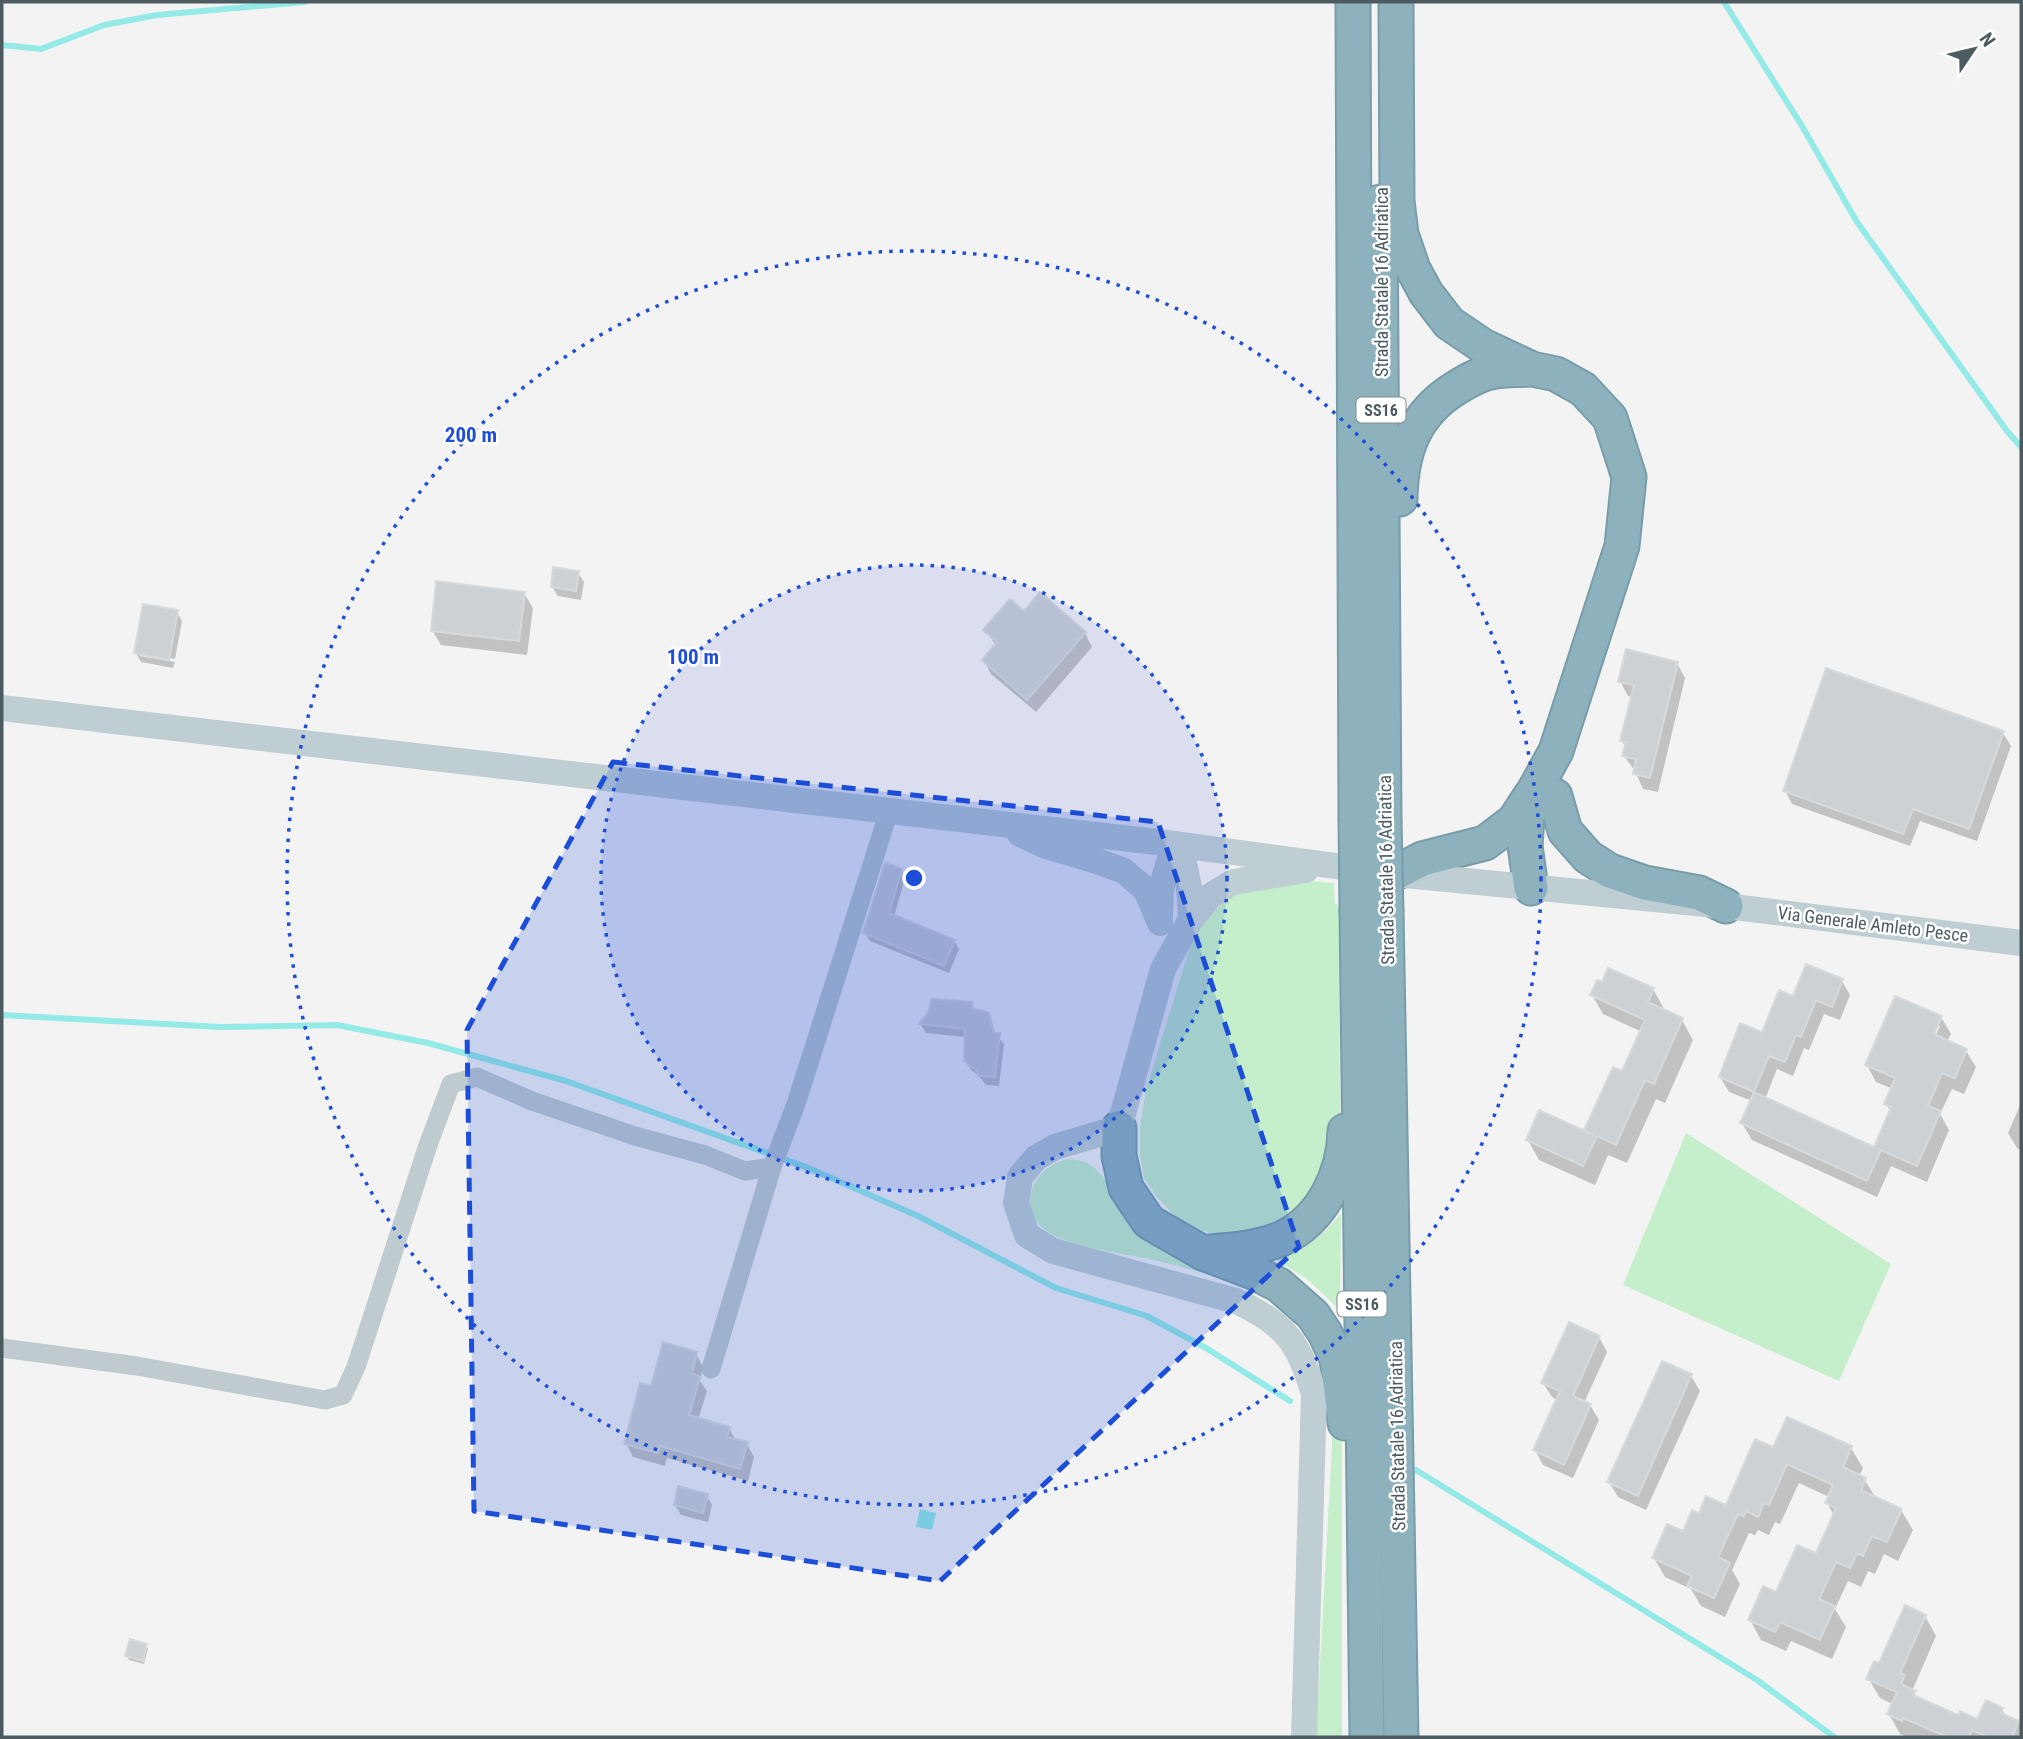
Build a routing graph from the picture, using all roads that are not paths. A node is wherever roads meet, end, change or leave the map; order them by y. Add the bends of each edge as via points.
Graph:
1 (1353, 2) edge
2 (1380, 2) edge
3 (1396, 2) edge
4 (1532, 369) junction
5 (2, 708) edge
6 (1544, 794) junction
7 (889, 811) junction
8 (1371, 818) junction
9 (996, 823) junction
10 (1174, 844) junction
11 (1322, 863) junction
12 (1394, 874) junction
13 (1531, 888) junction
14 (1726, 906) junction
15 (1373, 910) junction
16 (1191, 919) junction
17 (1160, 923) junction
18 (2021, 943) edge
19 (1163, 969) junction
20 (1119, 1128) junction
21 (772, 1167) junction
22 (1203, 1253) junction
23 (2, 1348) edge
24 (711, 1369) dead end
25 (1304, 1737) edge
26 (1351, 1737) edge
27 (1367, 1737) edge
28 (1401, 1737) edge

1 - 8 highway, Strada Statale 16 Adriatica / SS16 via 1356,690
2 - 8 highway, Strada Statale 16 Adriatica / SS16
3 - 4 highway via 1397,201 1401,234 1413,269 1449,323 1483,346
4 - 6 highway via 1556,374 1583,389 1610,418 1629,477 1622,546
4 - 8 highway via 1490,372 1441,397 1416,426 1406,451
5 - 7 main road, Via Generale Amleto Pesce
6 - 12 highway via 1485,843 1422,859
6 - 13 highway via 1557,828
6 - 14 highway via 1565,831 1588,858 1610,871 1699,893
7 - 9 main road, Via Generale Amleto Pesce
7 - 21 street
8 - 15 highway, Strada Statale 16 Adriatica / SS16, bridge
9 - 10 main road, Via Generale Amleto Pesce
9 - 17 main road via 1046,846 1124,872 1146,890
10 - 11 main road, Via Generale Amleto Pesce
10 - 16 main road via 1184,863
10 - 17 main road via 1160,889
11 - 12 main road, Via Generale Amleto Pesce
11 - 16 main road via 1302,872 1233,882 1210,895
12 - 13 main road, Via Generale Amleto Pesce
13 - 14 main road, Via Generale Amleto Pesce
14 - 18 main road, Via Generale Amleto Pesce
15 - 22 highway via 1346,1045 1340,1167 1325,1201 1284,1237 1252,1248
15 - 27 highway, Strada Statale 16 Adriatica / SS16
15 - 28 highway, Strada Statale 16 Adriatica / SS16 via 1389,1037
16 - 19 main road
17 - 19 main road
19 - 20 main road
20 - 22 highway via 1119,1156 1133,1199 1149,1222
20 - 25 main road via 1055,1147 1036,1158 1020,1177 1016,1203 1027,1235 1053,1251 1236,1301 1262,1313 1288,1335 1305,1362 1314,1394
21 - 23 street via 745,1171 532,1101 477,1077 451,1084 343,1395 325,1400 137,1366
21 - 24 street
22 - 26 highway via 1279,1284 1313,1315 1337,1359 1346,1433

